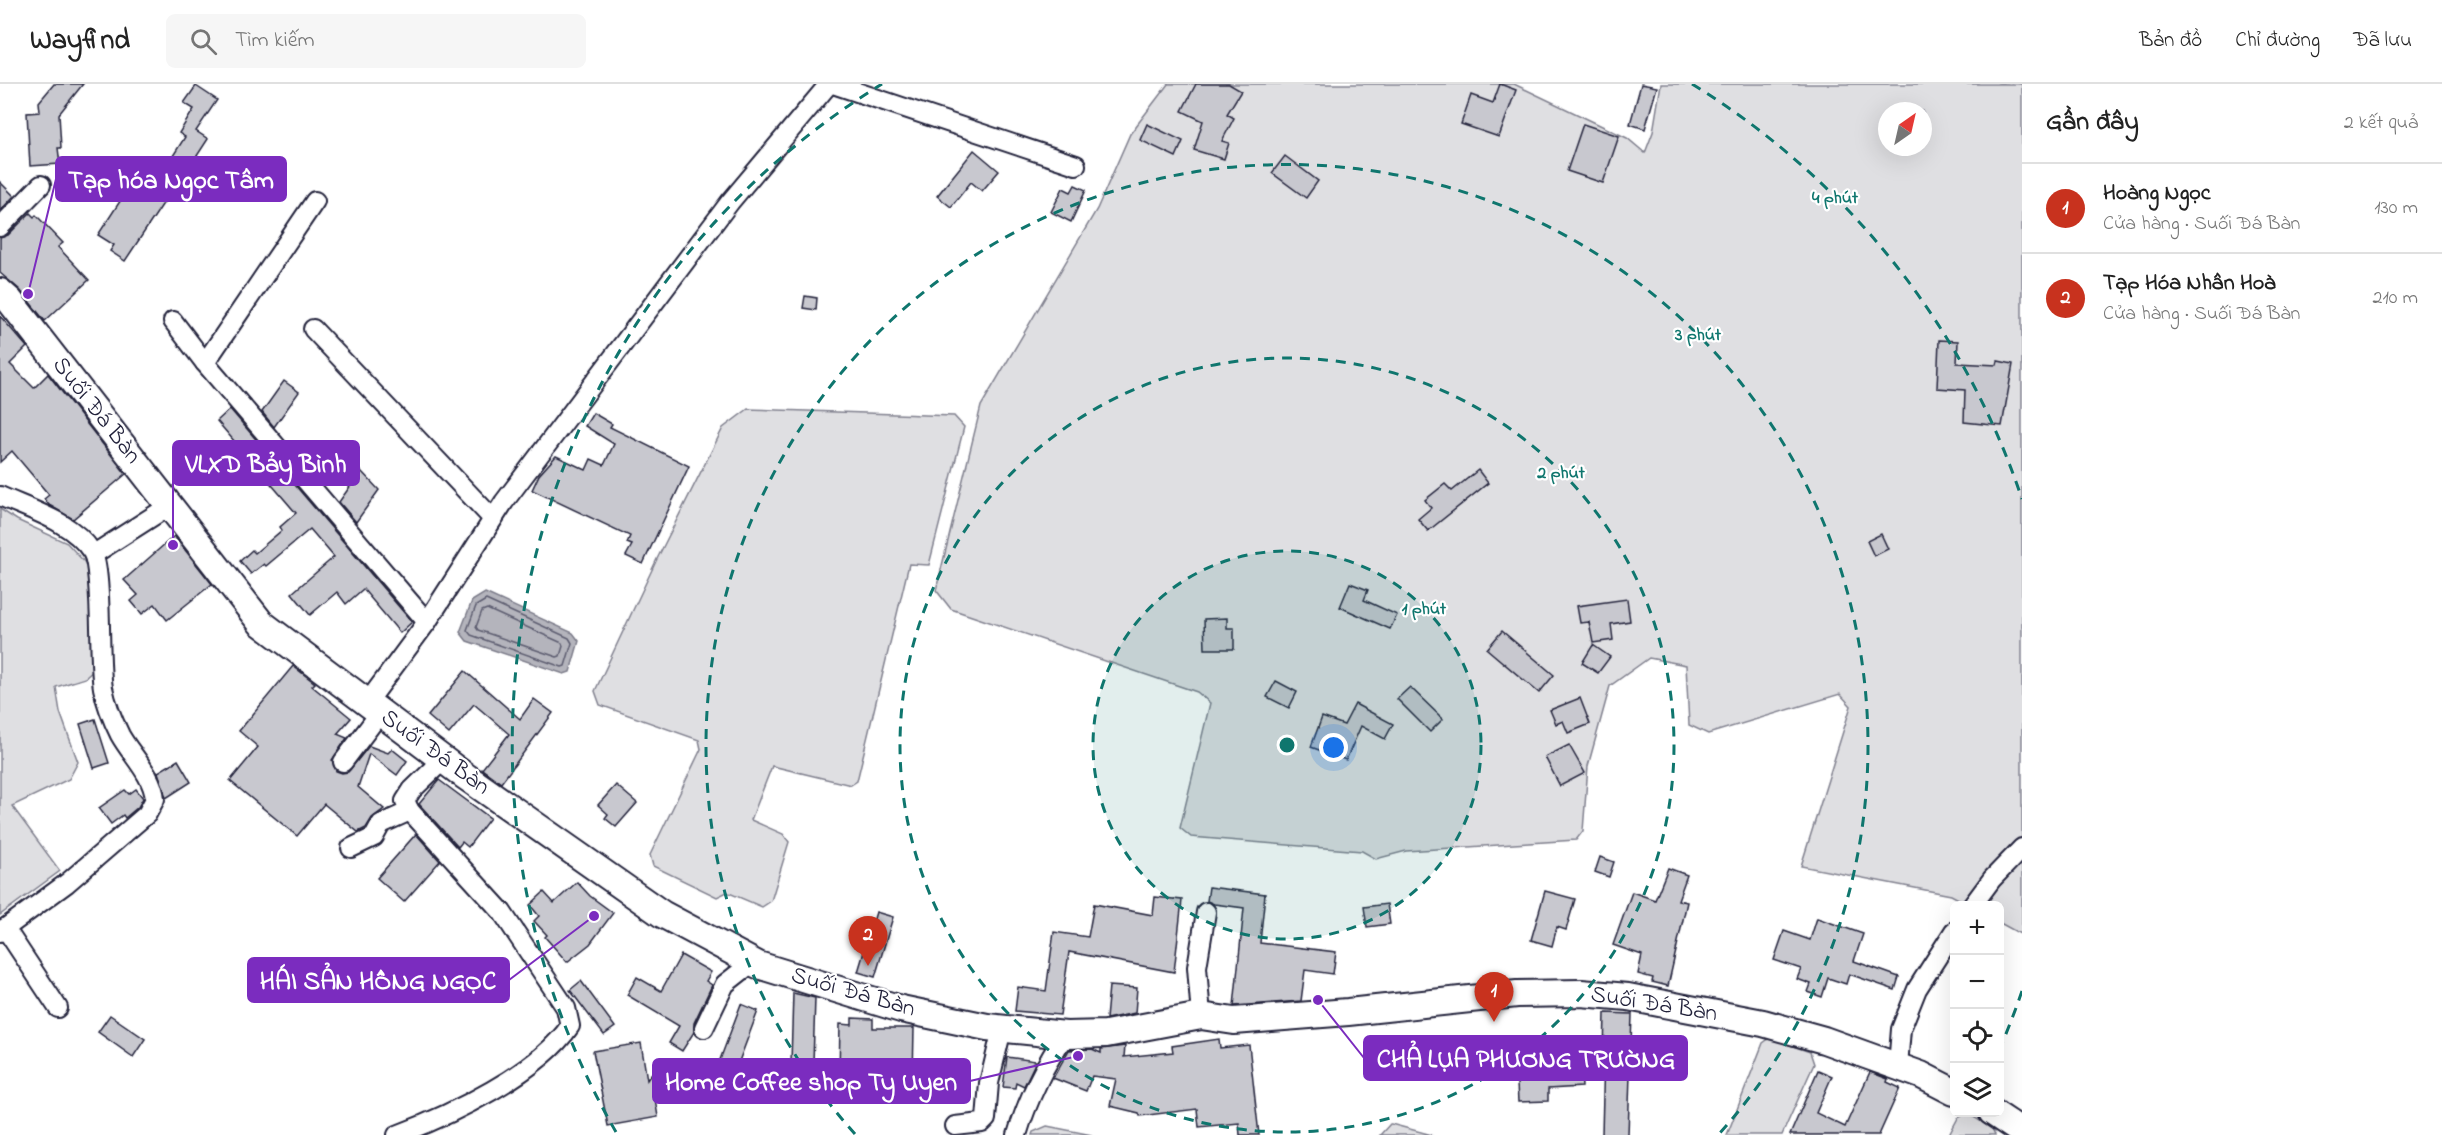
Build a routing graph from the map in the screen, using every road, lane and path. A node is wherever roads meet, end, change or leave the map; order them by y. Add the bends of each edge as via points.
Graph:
1 (831, 84) edge
2 (1076, 165) dead end
3 (41, 185) dead end
4 (315, 201) dead end
5 (0, 227) edge
6 (3, 300) edge
7 (173, 321) dead end
8 (313, 329) dead end
9 (205, 363) junction
10 (0, 496) edge
11 (169, 506) junction
12 (492, 518) junction
13 (94, 554) junction
14 (426, 622) junction
15 (374, 708) junction
16 (443, 760) junction
17 (344, 762) dead end
18 (410, 811) junction
19 (351, 848) dead end
20 (2022, 848) edge
21 (1976, 901) edge
22 (1206, 912) dead end
23 (3, 930) edge
24 (1950, 937) edge
25 (753, 962) junction
26 (58, 1008) dead end
27 (1201, 1016) junction
28 (704, 1028) dead end
29 (1002, 1029) junction
30 (1065, 1035) junction
31 (1898, 1066) junction
32 (1950, 1090) edge
33 (1998, 1117) edge
34 (955, 1126) dead end
35 (2022, 1132) edge
36 (397, 1135) edge
37 (1017, 1135) edge

1 - 2 street
1 - 12 street via 730,202
3 - 5 street
4 - 9 street
6 - 11 street, Suối Đá Bàn
7 - 9 street
8 - 12 street
9 - 14 street
10 - 13 street via 72,531
11 - 13 street
11 - 15 street, Suối Đá Bàn via 261,623
12 - 14 street
13 - 23 street via 104,691 120,735 150,782 155,799 147,814 67,884
14 - 15 street
15 - 16 street, Suối Đá Bàn
15 - 17 street
16 - 18 street via 412,790 405,801
16 - 25 street, Suối Đá Bàn via 662,914
18 - 19 street via 381,824 374,837
18 - 36 street via 502,912 566,1008 570,1026 559,1042 517,1076 430,1123
20 - 21 street
22 - 27 street via 1197,967
23 - 26 street
24 - 31 street via 1917,989 1901,1029
25 - 28 street via 725,984
25 - 29 street, Suối Đá Bàn via 902,1009
27 - 30 street, Suối Đá Bàn via 1106,1034
27 - 31 street, Suối Đá Bàn via 1234,1021 1517,994 1581,993 1628,997 1763,1023
29 - 30 street, Suối Đá Bàn
29 - 34 street via 989,1083 986,1119 982,1123
30 - 37 street via 1037,1086
31 - 32 street, Suối Đá Bàn
33 - 35 street

